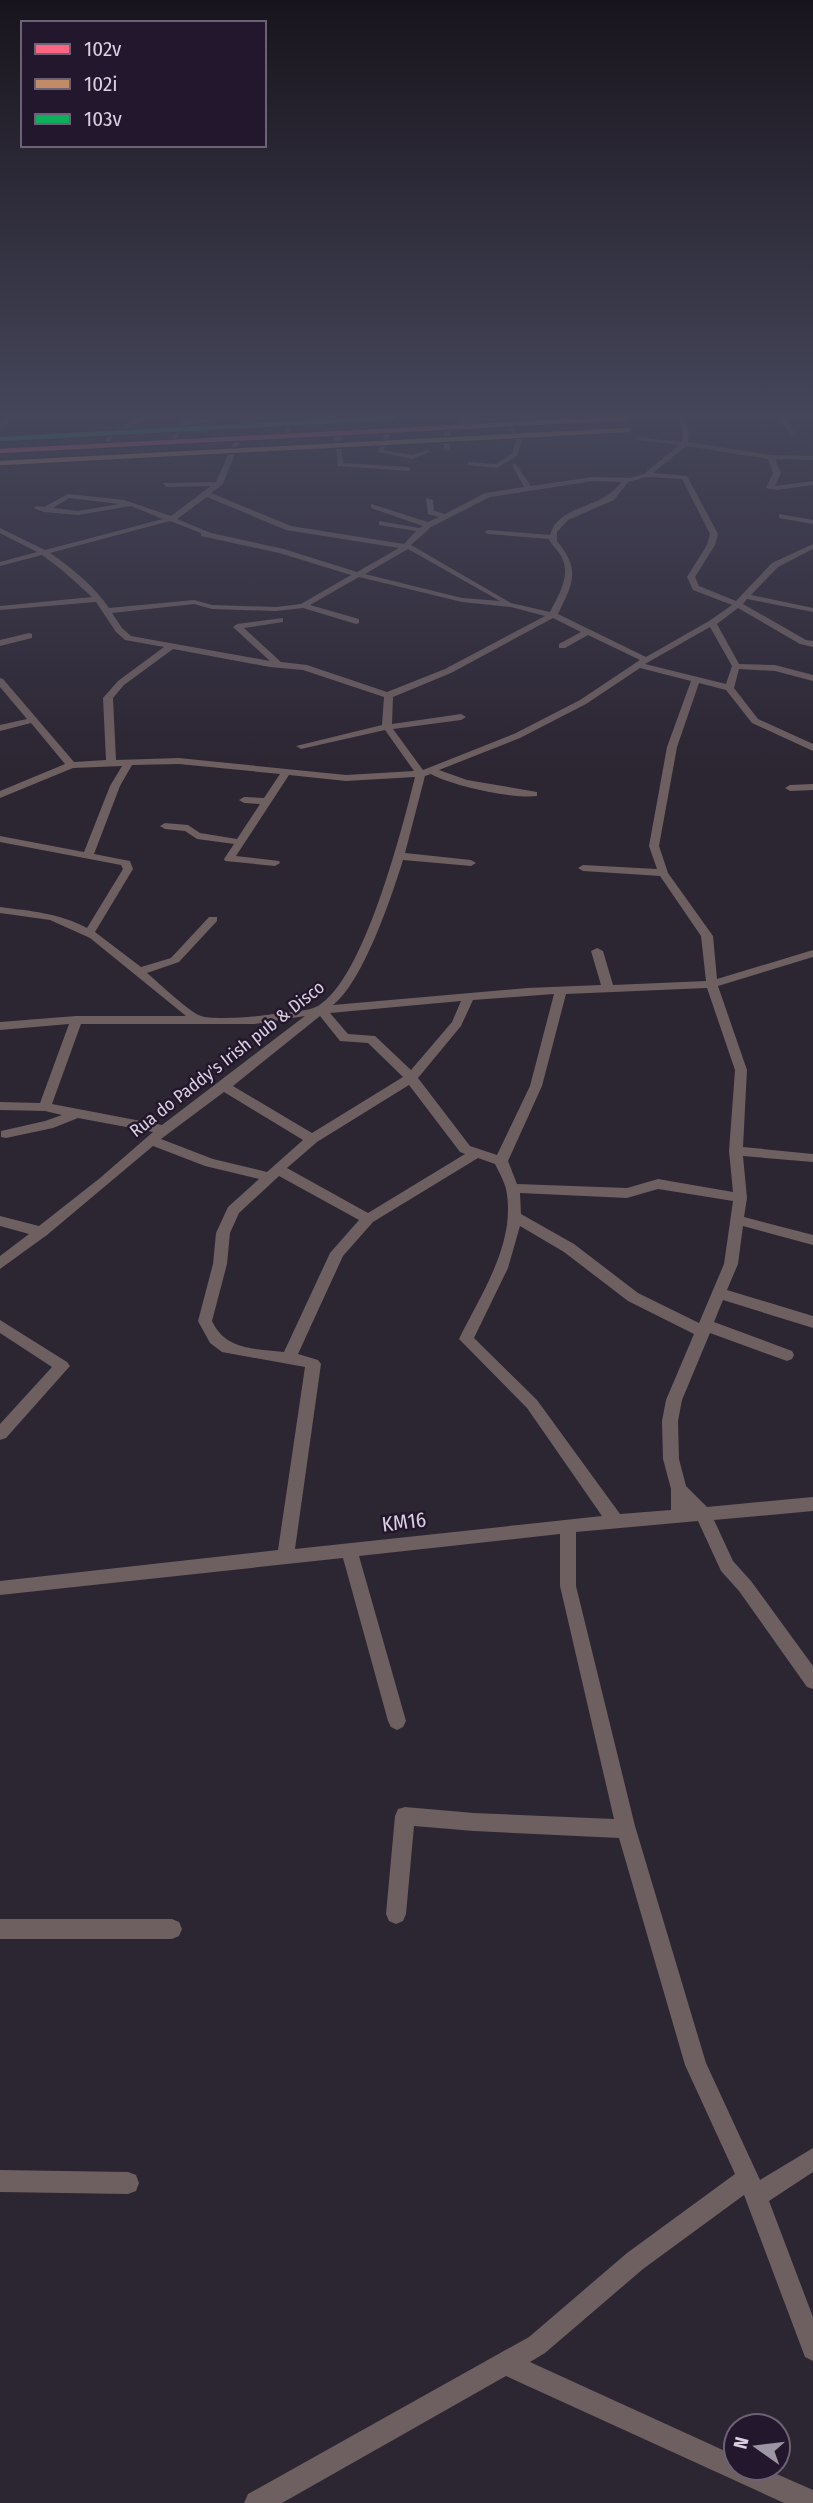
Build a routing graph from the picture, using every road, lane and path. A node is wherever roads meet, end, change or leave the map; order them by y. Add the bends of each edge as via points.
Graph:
1 (12, 535) edge
2 (109, 535) edge
3 (208, 535) edge
4 (331, 535) edge
5 (416, 535) edge
6 (524, 535) edge
7 (714, 535) edge
8 (552, 537) joint
9 (813, 546) edge
10 (407, 547) junction
11 (42, 552) junction
12 (0, 564) edge
13 (359, 575) junction
14 (99, 599) junction
15 (741, 600) junction
16 (511, 605) junction
17 (303, 606) junction
18 (0, 608) edge
19 (813, 610) edge
20 (108, 611) junction
21 (552, 615) junction
22 (280, 620) dead end
23 (356, 621) dead end
24 (712, 623) junction
25 (587, 632) junction
26 (29, 636) dead end
27 (0, 643) edge
28 (813, 644) edge
29 (173, 645) junction
30 (562, 646) dead end
31 (642, 662) junction
32 (278, 664) junction
33 (736, 666) junction
34 (813, 678) edge
35 (0, 681) edge
36 (695, 681) junction
37 (729, 688) junction
38 (389, 696) junction
39 (461, 717) dead end
40 (32, 720) junction
41 (387, 727) junction
42 (0, 728) edge
43 (301, 746) dead end
44 (813, 748) edge
45 (111, 763) junction
46 (128, 763) junction
47 (71, 765) junction
48 (286, 772) junction
49 (427, 773) junction
50 (813, 787) edge
51 (790, 788) dead end
52 (534, 794) dead end
53 (0, 795) edge
54 (244, 800) dead end
55 (267, 801) junction
56 (165, 826) dead end
57 (0, 839) edge
58 (240, 842) junction
59 (88, 855) junction
60 (399, 856) junction
61 (275, 863) dead end
62 (471, 863) dead end
63 (583, 868) dead end
64 (663, 873) junction
65 (0, 911) edge
66 (213, 919) dead end
67 (89, 933) junction
68 (597, 951) dead end
69 (813, 953) edge
70 (138, 972) junction
71 (712, 984) junction
72 (608, 989) junction
73 (561, 991) junction
74 (469, 998) junction
75 (322, 1010) junction
76 (196, 1018) junction
77 (76, 1020) junction
78 (0, 1026) edge
79 (411, 1077) junction
80 (224, 1086) junction
81 (0, 1106) edge
82 (45, 1107) junction
83 (79, 1112) junction
84 (164, 1130) junction
85 (6, 1134) dead end
86 (312, 1139) junction
87 (151, 1140) junction
88 (736, 1151) junction
89 (475, 1154) junction
90 (813, 1158) edge
91 (501, 1161) junction
92 (273, 1173) junction
93 (512, 1188) junction
94 (740, 1198) junction
95 (516, 1217) junction
96 (368, 1219) junction
97 (737, 1220) junction
98 (0, 1221) edge
99 (42, 1232) junction
100 (813, 1240) edge
101 (0, 1264) edge
102 (718, 1293) junction
103 (813, 1322) edge
104 (0, 1326) edge
105 (703, 1328) junction
106 (787, 1355) dead end
107 (289, 1357) junction
108 (0, 1434) edge
109 (679, 1489) junction
110 (813, 1504) edge
111 (703, 1513) junction
112 (679, 1516) junction
113 (616, 1522) junction
114 (568, 1526) junction
115 (349, 1551) junction
116 (285, 1558) junction
117 (0, 1588) edge
118 (813, 1681) edge
119 (397, 1721) dead end
120 (626, 1829) junction
121 (396, 1914) dead end
122 (0, 1929) edge
123 (172, 1929) dead end
124 (813, 2159) edge
125 (0, 2181) edge
126 (128, 2183) dead end
127 (752, 2187) junction
128 (811, 2337) edge
129 (508, 2364) junction
130 (257, 2503) edge
131 (812, 2503) edge

1 - 11 street
2 - 11 street
3 - 13 street
4 - 10 street
5 - 10 street
6 - 8 street
7 - 15 street via 691,577 702,592
8 - 21 street via 566,557 569,571 567,586
9 - 15 street via 775,565
10 - 13 street
10 - 16 street
11 - 12 street
11 - 14 street
13 - 16 street via 470,601
13 - 17 street
14 - 18 street
14 - 20 street
15 - 19 street
15 - 24 street
15 - 28 street via 803,642
16 - 21 street
17 - 20 street via 212,607 194,602
17 - 23 street
20 - 29 street via 128,638
21 - 25 street
21 - 38 street via 448,671
22 - 32 street via 237,627
24 - 31 street
24 - 33 street
25 - 30 street
25 - 31 street
26 - 27 street
29 - 32 street
29 - 45 street via 108,698
31 - 36 street
31 - 49 street via 546,723
32 - 38 street via 304,667
33 - 34 street via 778,669
33 - 37 street
35 - 40 street
36 - 37 street
36 - 64 street via 665,777 654,846
37 - 44 street via 755,721
38 - 41 street
39 - 41 street
40 - 42 street
40 - 47 street
41 - 43 street
41 - 49 street
45 - 46 street
45 - 47 street
46 - 48 street via 179,761
46 - 59 street
47 - 53 street
48 - 49 street via 346,778
48 - 55 street
49 - 52 street
49 - 60 street, Rua do Paddy's Irish pub & Disco
50 - 51 street
54 - 55 street
55 - 58 street
56 - 58 street
57 - 59 street
58 - 61 street via 230,860
59 - 67 street via 126,863 128,869
60 - 62 street
60 - 75 street, Rua do Paddy's Irish pub & Disco via 383,906 346,983
63 - 64 street
64 - 71 street via 707,936
65 - 67 street via 51,917
66 - 70 street via 174,960
67 - 70 street
68 - 72 street
69 - 71 street
70 - 76 street
71 - 72 street
71 - 88 street via 741,1070
72 - 73 street
73 - 74 street
73 - 91 street via 536,1086
74 - 75 street
74 - 79 street via 457,1023
75 - 76 street via 255,1020
75 - 79 street via 339,1034 350,1039 371,1038
75 - 80 street, Rua do Paddy's Irish pub & Disco
76 - 77 street
77 - 78 street
77 - 82 street
79 - 86 street
79 - 89 street via 465,1149
80 - 84 street, Rua do Paddy's Irish pub & Disco
80 - 86 street
81 - 82 street
82 - 83 street
83 - 84 street
83 - 85 street via 48,1125
84 - 87 street, Rua do Paddy's Irish pub & Disco
86 - 92 street
87 - 92 street via 210,1163
87 - 99 street, Rua do Paddy's Irish pub & Disco
88 - 90 street
88 - 94 street
89 - 91 street
89 - 96 street
91 - 93 street
92 - 96 street
92 - 107 street via 227,1220 205,1321 222,1346
93 - 94 street via 627,1193 658,1184
93 - 95 street
94 - 97 street
95 - 105 street via 569,1248 633,1297
95 - 113 street via 509,1246 466,1339 532,1404
96 - 107 street via 337,1253
97 - 100 street
97 - 102 street via 731,1264
98 - 99 street
99 - 101 street, Rua do Paddy's Irish pub & Disco
102 - 103 street
102 - 105 street
104 - 108 street via 62,1366
105 - 106 street
105 - 109 street via 670,1421 671,1459
107 - 116 street via 313,1364
109 - 111 street
109 - 112 street
110 - 111 street, KM16
111 - 112 street, KM16
111 - 118 street via 727,1566
112 - 113 street, KM16
113 - 114 street, KM16
114 - 115 street, KM16
114 - 120 street via 568,1586
115 - 116 street, KM16
115 - 119 street
116 - 117 street, KM16
120 - 121 street via 405,1816
120 - 127 street via 696,2065
122 - 123 street
124 - 127 street
125 - 126 street
127 - 128 street
127 - 129 street via 635,2261 537,2345
129 - 130 street
129 - 131 street

